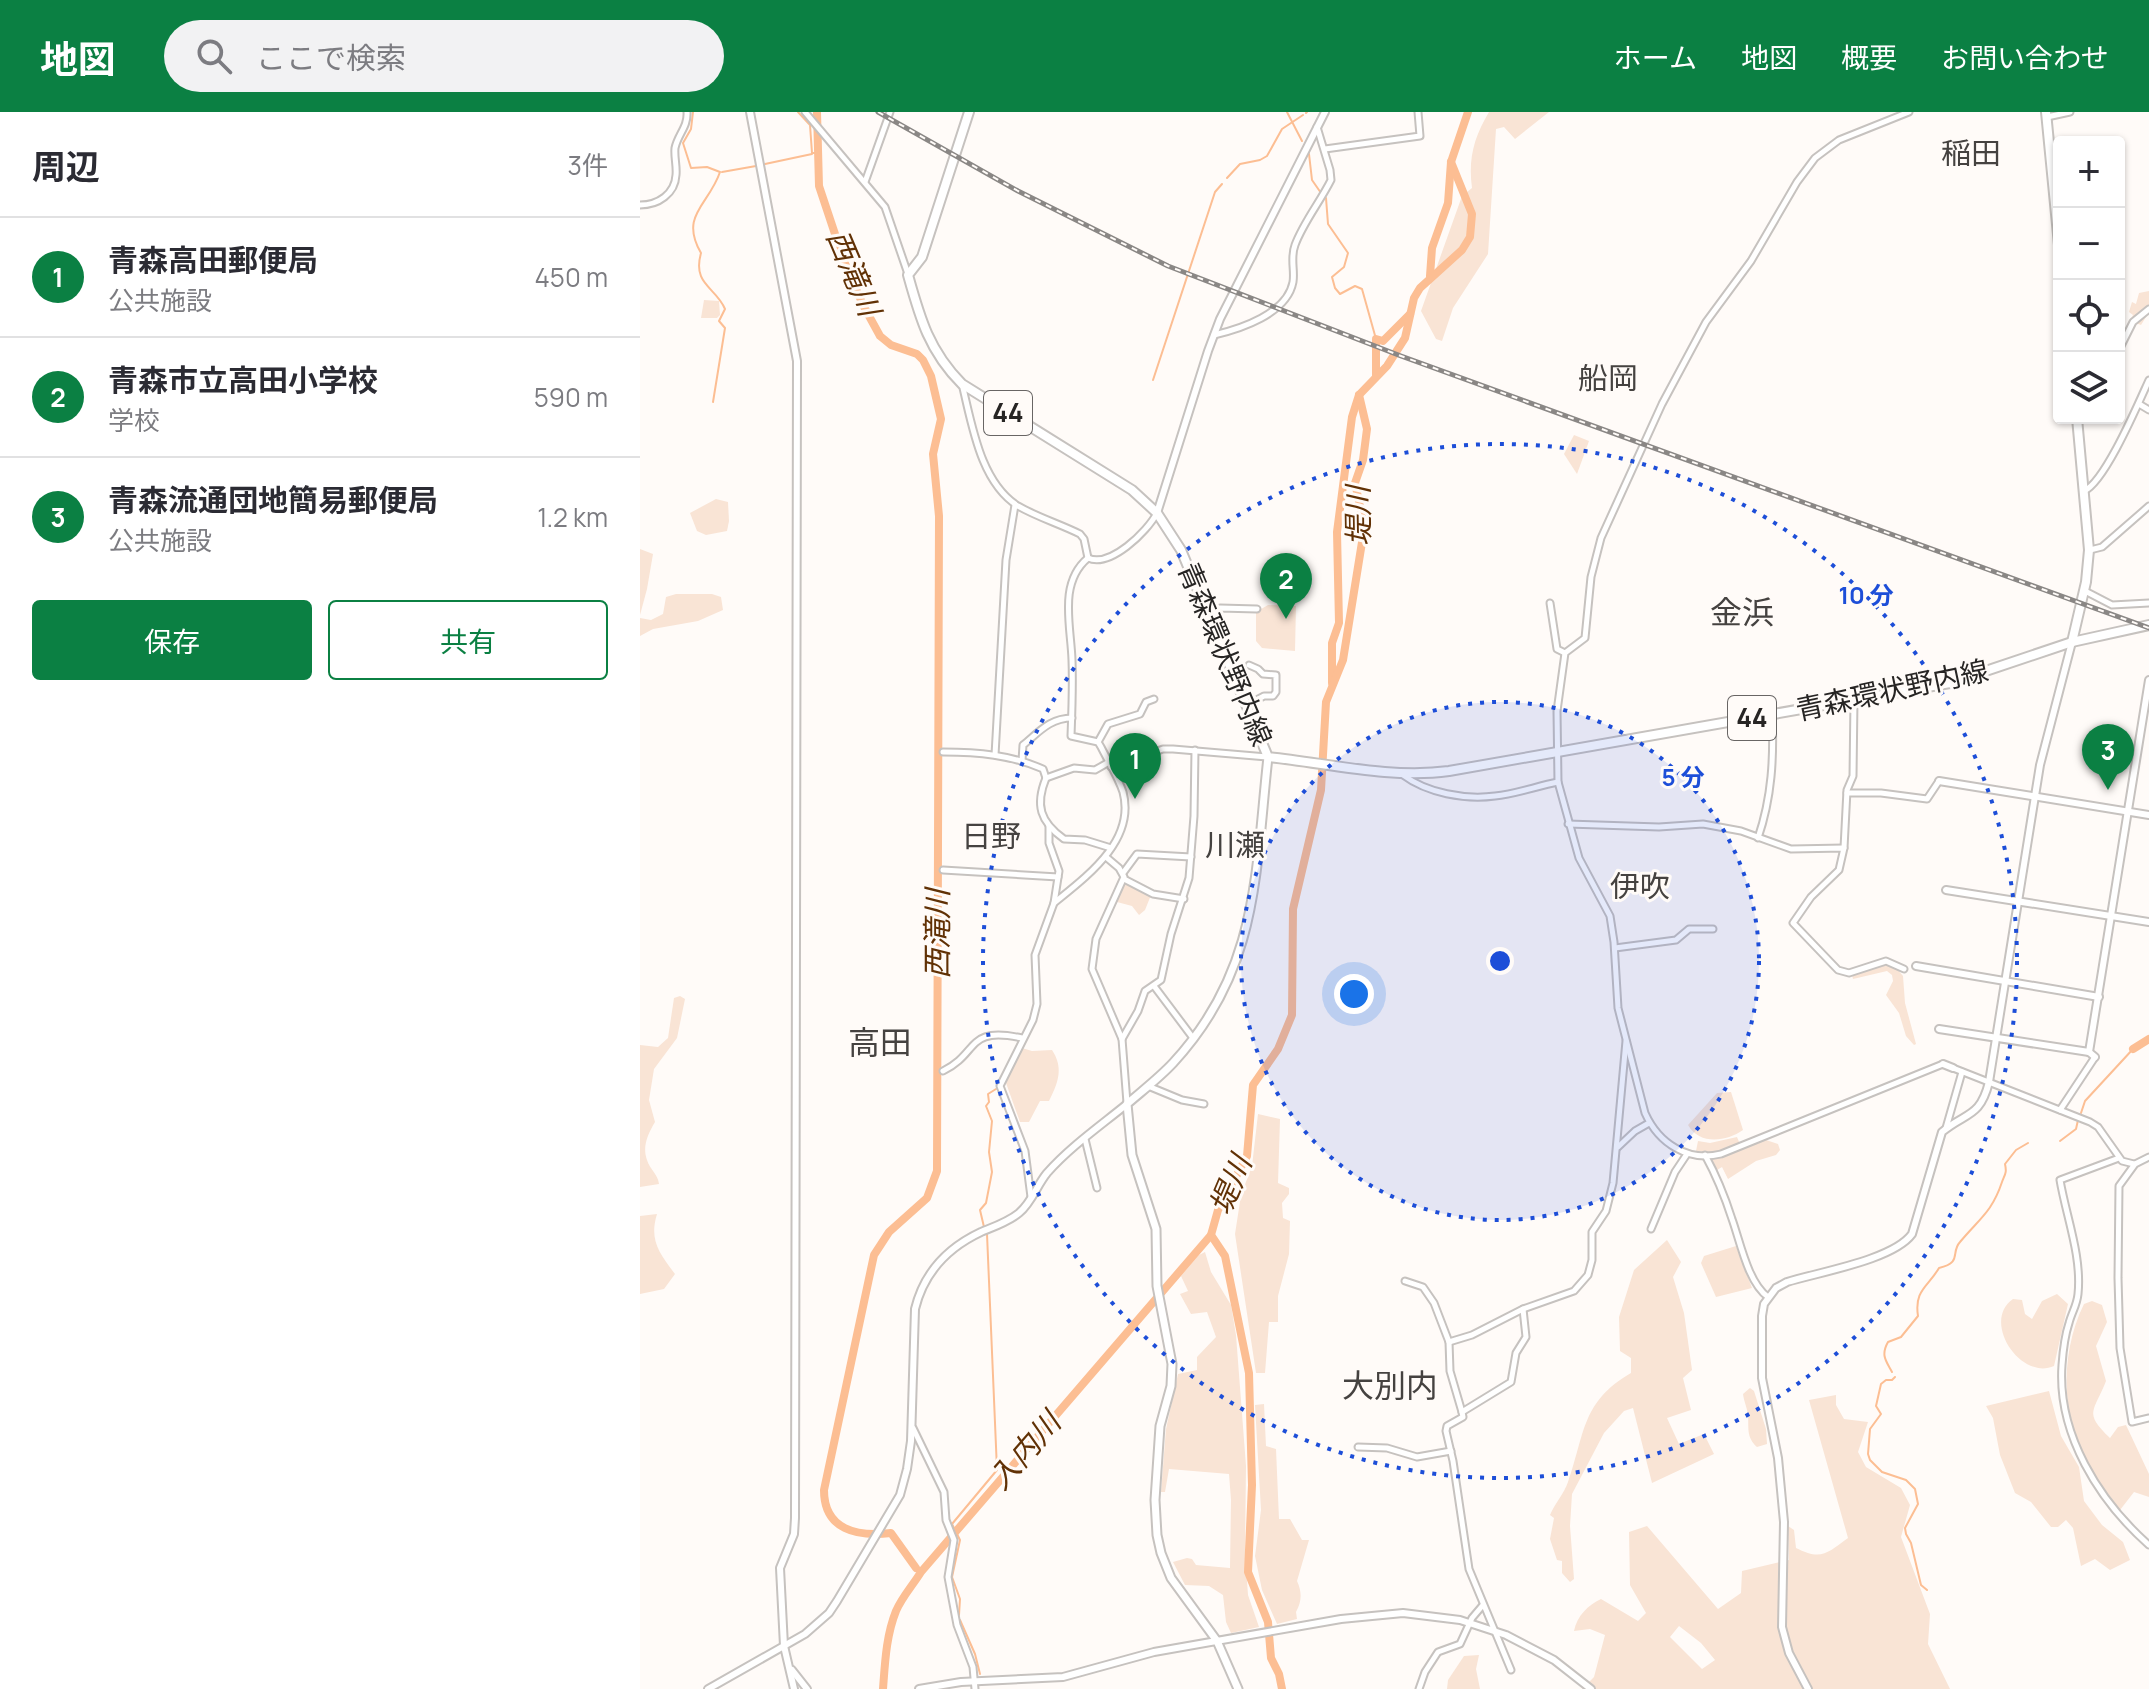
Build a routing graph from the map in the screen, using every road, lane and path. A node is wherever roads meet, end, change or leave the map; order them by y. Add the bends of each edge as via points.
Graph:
1 (687, 112) edge
2 (750, 112) edge
3 (805, 112) edge
4 (890, 112) edge
5 (969, 112) edge
6 (1325, 112) edge
7 (1418, 112) edge
8 (1909, 112) edge
9 (2070, 112) edge
10 (2046, 115) edge
11 (1317, 127) junction
12 (1325, 149) junction
13 (865, 182) junction
14 (640, 205) edge
15 (2055, 208) edge
16 (908, 275) junction
17 (2149, 309) edge
18 (1214, 335) junction
19 (2125, 338) edge
20 (2149, 380) edge
21 (962, 384) junction
22 (2139, 404) junction
23 (2149, 410) edge
24 (2078, 424) edge
25 (2084, 491) junction
26 (1015, 505) junction
27 (2149, 506) edge
28 (1157, 513) junction
29 (2089, 550) junction
30 (1088, 558) junction
31 (2085, 591) junction
32 (1550, 603) dead end
33 (2149, 603) edge
34 (1257, 609) dead end
35 (1211, 619) junction
36 (2149, 625) edge
37 (2072, 642) junction
38 (1565, 653) junction
39 (1249, 665) dead end
40 (2149, 680) edge
41 (1154, 699) dead end
42 (1854, 700) junction
43 (1247, 705) junction
44 (1772, 714) junction
45 (1072, 718) junction
46 (1098, 742) junction
47 (1195, 750) junction
48 (1558, 751) junction
49 (943, 752) dead end
50 (995, 755) junction
51 (1268, 757) junction
52 (1022, 761) junction
53 (1110, 764) junction
54 (1399, 772) junction
55 (1046, 778) junction
56 (1939, 781) joint
57 (1558, 782) junction
58 (1847, 793) junction
59 (2035, 797) junction
60 (2128, 812) junction
61 (2149, 815) edge
62 (1568, 824) junction
63 (1049, 826) junction
64 (1758, 838) junction
65 (1111, 848) junction
66 (1844, 848) junction
67 (1106, 857) junction
68 (1191, 857) junction
69 (943, 870) dead end
70 (1123, 876) junction
71 (1058, 877) junction
72 (1946, 890) dead end
73 (1184, 899) junction
74 (2018, 901) junction
75 (1054, 903) junction
76 (2111, 916) junction
77 (2149, 922) edge
78 (1713, 929) dead end
79 (1615, 948) junction
80 (1916, 966) dead end
81 (1904, 969) dead end
82 (2005, 981) junction
83 (1154, 986) junction
84 (2099, 997) junction
85 (1939, 1029) dead end
86 (1022, 1038) junction
87 (1193, 1038) junction
88 (1996, 1038) junction
89 (1122, 1039) junction
90 (1626, 1041) junction
91 (2092, 1055) junction
92 (1943, 1064) joint
93 (1953, 1068) joint
94 (943, 1071) dead end
95 (1962, 1072) junction
96 (1989, 1082) junction
97 (1148, 1086) junction
98 (1127, 1104) junction
99 (1204, 1104) dead end
100 (2060, 1110) junction
101 (1649, 1123) junction
102 (1946, 1128) junction
103 (1085, 1139) junction
104 (1617, 1148) junction
105 (1687, 1154) junction
106 (1705, 1155) junction
107 (2149, 1157) edge
108 (2119, 1158) junction
109 (2135, 1164) junction
110 (1097, 1188) dead end
111 (1031, 1198) junction
112 (1651, 1229) dead end
113 (1405, 1281) dead end
114 (1768, 1297) junction
115 (1523, 1309) junction
116 (1449, 1342) junction
117 (1462, 1412) junction
118 (2149, 1418) edge
119 (912, 1426) junction
120 (1358, 1447) dead end
121 (1451, 1451) junction
122 (2149, 1545) edge
123 (1483, 1605) junction
124 (1470, 1622) junction
125 (1492, 1629) junction
126 (1217, 1641) junction
127 (784, 1646) junction
128 (787, 1660) junction
129 (1511, 1670) dead end
130 (975, 1685) edge
131 (708, 1689) edge
132 (794, 1689) edge
133 (807, 1689) edge
134 (919, 1689) edge
135 (1238, 1689) edge
136 (1419, 1689) edge
137 (1591, 1689) edge
138 (1808, 1689) edge

1 - 14 street via 675,147 674,185 662,199
2 - 127 street via 797,361 795,1518 780,1568
3 - 13 street
4 - 13 street
5 - 16 main road via 922,257
6 - 11 street
7 - 12 street via 1420,136
8 - 38 street via 1839,140 1809,165 1751,261 1706,322 1601,538 1585,638
9 - 10 street
10 - 15 main road
11 - 12 street
11 - 18 street
12 - 18 street via 1331,180 1295,244 1288,294 1255,321
13 - 16 street via 889,213
16 - 21 main road, 青森環状野内線 / 44 via 934,351
17 - 19 street via 2133,322
18 - 28 street
20 - 22 street
21 - 26 street via 989,472
21 - 28 main road, 青森環状野内線 / 44 via 1132,490
22 - 23 street
22 - 25 street via 2095,484
24 - 25 main road
25 - 29 main road
26 - 30 street via 1080,534
26 - 50 street via 1006,560
27 - 29 street via 2102,547
28 - 30 street via 1111,558
28 - 35 main road, 青森環状野内線 / 44 via 1181,550
29 - 31 main road
30 - 45 street via 1076,573 1069,597
31 - 33 street via 2112,605
31 - 37 main road
32 - 38 street via 1557,649
34 - 35 street via 1220,608
35 - 43 main road, 青森環状野内線 / 44
36 - 37 main road, 青森環状野内線 / 44
37 - 42 main road, 青森環状野内線 / 44 via 1950,683
37 - 59 street
38 - 48 street
39 - 43 street via 1276,675 1276,692
40 - 60 street
41 - 46 street via 1140,714 1108,724
42 - 44 main road, 青森環状野内線 / 44
42 - 58 street via 1853,776
43 - 51 main road, 青森環状野内線 / 44
44 - 48 main road, 青森環状野内線 / 44
44 - 64 street via 1773,770
45 - 46 street via 1071,736
45 - 52 street via 1041,728 1023,745
46 - 53 street
47 - 51 street
47 - 53 street via 1163,749
47 - 68 street
48 - 54 main road, 青森環状野内線 / 44 via 1430,773
48 - 57 street
49 - 50 street
50 - 52 street
51 - 54 main road, 青森環状野内線 / 44
51 - 87 main road via 1247,929 1229,978
52 - 55 street via 1043,769
53 - 55 street
53 - 65 street via 1124,805
54 - 57 street via 1446,794 1476,796
55 - 63 street via 1039,805
56 - 58 street via 1925,800
56 - 59 street
57 - 62 street
58 - 66 street
59 - 60 street
59 - 74 street
60 - 61 street
60 - 76 street
62 - 64 street via 1703,824
62 - 79 street via 1579,858 1607,908
63 - 65 street via 1064,839
63 - 71 street
64 - 66 street via 1791,849
65 - 67 street
66 - 81 street via 1839,870 1793,923 1838,970 1849,973 1886,961
67 - 70 street
67 - 75 street
68 - 70 street via 1137,854
68 - 73 street
69 - 71 street
70 - 73 street via 1153,894
70 - 89 street via 1092,958 1093,976
71 - 75 street
72 - 74 street
73 - 83 street via 1161,980
74 - 76 street
74 - 82 street
75 - 86 street via 1037,948 1035,1012
76 - 77 street
76 - 84 street
78 - 79 street via 1689,929 1676,940
79 - 90 street via 1618,1008
80 - 82 street
82 - 84 street
82 - 88 street
83 - 87 street
83 - 89 street via 1145,991
84 - 91 street
85 - 88 street
86 - 94 street via 982,1037
86 - 111 street via 1000,1086 1025,1151
87 - 97 main road
88 - 91 street
88 - 96 street
89 - 98 street
90 - 101 street
90 - 104 street
91 - 100 street
92 - 93 street
92 - 106 street via 1729,1151
93 - 95 street
95 - 96 street
95 - 102 street
96 - 100 street
96 - 102 street via 1980,1107
97 - 98 main road
97 - 99 street
98 - 103 street
98 - 126 main road via 1132,1155 1156,1229 1157,1286 1172,1364 1159,1438 1157,1535 1171,1578
100 - 108 street via 2098,1127
101 - 104 street
101 - 105 street via 1666,1144
102 - 114 street via 1912,1234 1904,1244 1787,1282
103 - 110 street
103 - 111 street via 1049,1171
104 - 115 street via 1608,1204 1592,1232 1591,1266 1584,1282 1574,1291
105 - 106 street
105 - 112 street
106 - 114 street via 1743,1255
107 - 109 street
108 - 109 street
108 - 122 street via 2060,1180 2079,1292 2062,1366 2063,1397 2074,1441 2091,1475 2118,1514
109 - 118 street via 2119,1186 2120,1348 2132,1422
111 - 119 street via 1016,1216 952,1249 925,1281 914,1317
113 - 116 street via 1427,1291
114 - 138 street via 1762,1316 1762,1378 1784,1522 1782,1627
115 - 116 street
115 - 117 street via 1526,1337 1516,1353 1511,1382
116 - 117 street via 1450,1371
117 - 121 street via 1463,1417 1446,1428
119 - 127 street via 904,1482 874,1540 829,1613
119 - 130 street via 944,1492 954,1540 948,1577
120 - 121 street via 1417,1457
121 - 123 street via 1467,1558
123 - 124 street
123 - 125 street
124 - 125 street
124 - 126 street via 1394,1613
124 - 136 street via 1460,1644 1433,1658
125 - 129 street
125 - 137 street via 1554,1660
126 - 130 street via 1063,1677
126 - 135 main road
127 - 128 street
127 - 131 street
128 - 132 street
128 - 133 street
130 - 134 street

